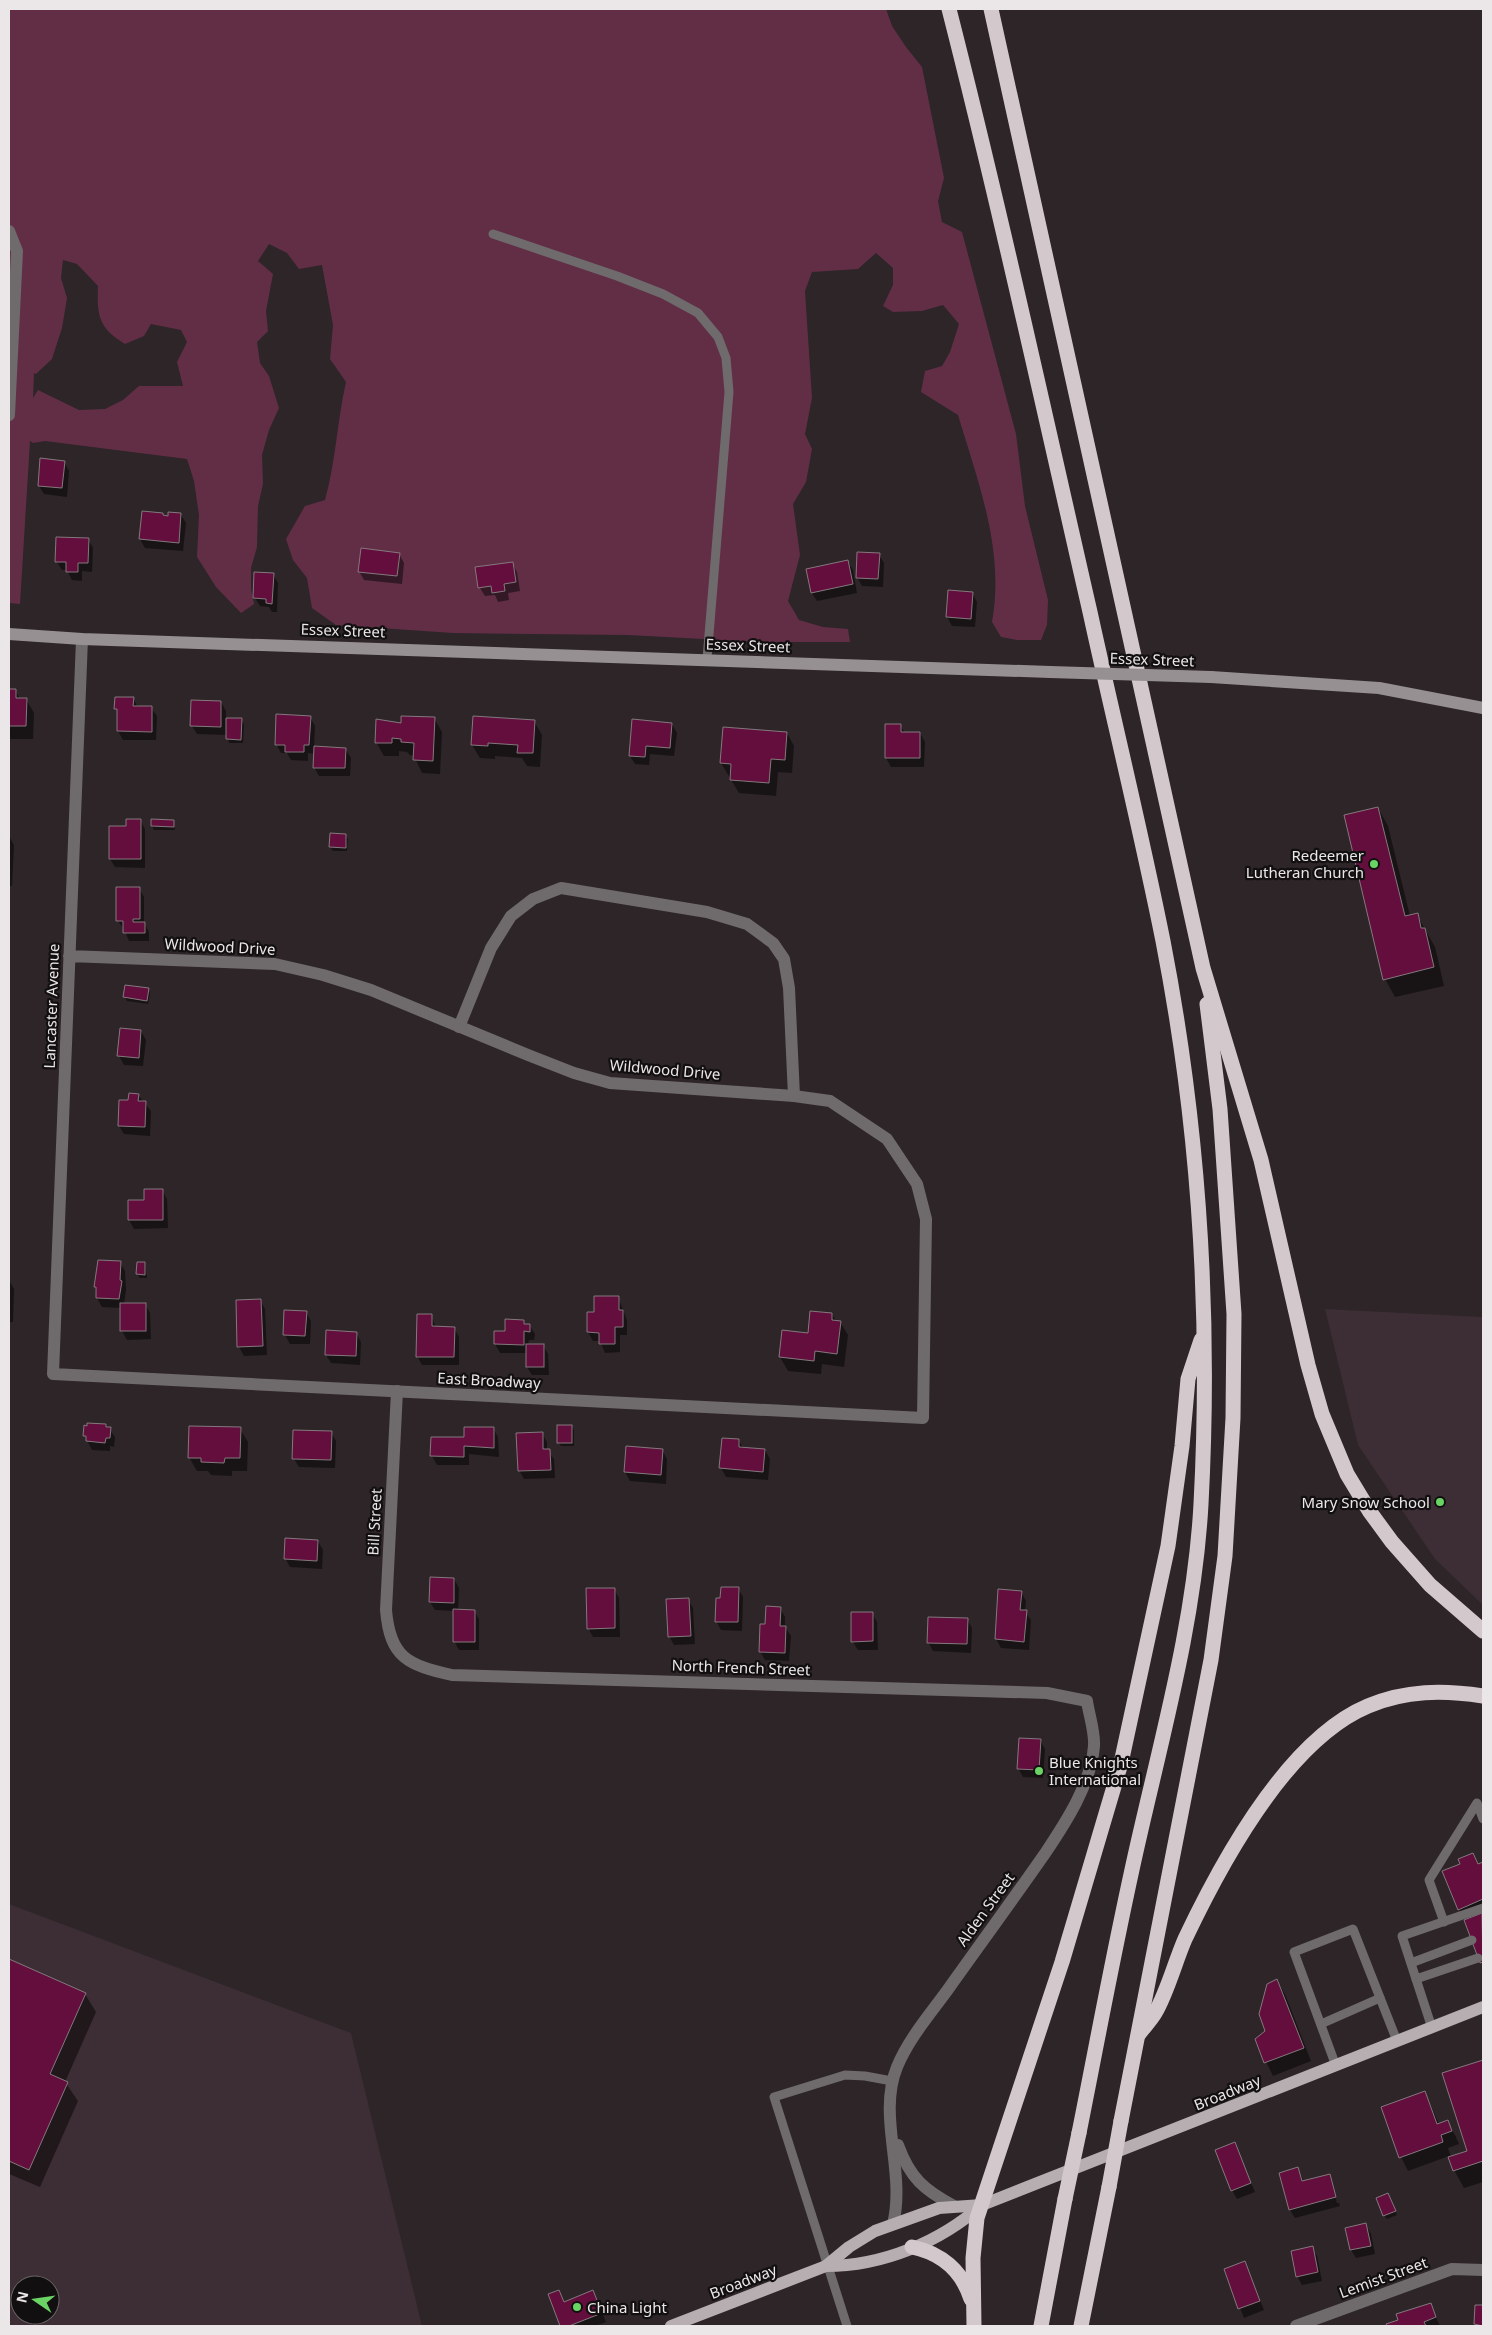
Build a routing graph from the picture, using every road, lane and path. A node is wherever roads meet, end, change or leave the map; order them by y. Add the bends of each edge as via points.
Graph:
1 (949, 9) edge
2 (991, 9) edge
3 (9, 232) edge
4 (493, 234) dead end
5 (9, 415) edge
6 (9, 634) edge
7 (82, 639) junction
8 (707, 659) junction
9 (1483, 708) edge
10 (70, 956) junction
11 (1203, 968) junction
12 (459, 1027) junction
13 (794, 1096) junction
14 (1204, 1332) junction
15 (53, 1374) joint
16 (397, 1391) junction
17 (923, 1418) joint
18 (1483, 1631) edge
19 (398, 1653) joint
20 (1483, 1696) edge
21 (1087, 1701) joint
22 (1483, 1819) edge
23 (1483, 1908) edge
24 (1444, 1922) junction
25 (1472, 1940) dead end
26 (1478, 1958) dead end
27 (1411, 1963) junction
28 (1416, 1980) junction
29 (1380, 1998) junction
30 (1483, 2007) edge
31 (1321, 2024) junction
32 (1432, 2028) junction
33 (1137, 2037) junction
34 (1398, 2041) junction
35 (1336, 2066) junction
36 (892, 2082) junction
37 (893, 2131) junction
38 (982, 2205) junction
39 (954, 2206) junction
40 (893, 2224) junction
41 (912, 2247) junction
42 (826, 2266) junction
43 (1483, 2270) edge
44 (974, 2319) edge
45 (671, 2326) edge
46 (847, 2326) edge
47 (1041, 2326) edge
48 (1082, 2326) edge
49 (1296, 2326) edge

1 - 14 highway via 992,176 1163,941 1185,1084 1198,1199
2 - 11 highway
3 - 5 street via 17,251
4 - 8 lane via 663,294 698,313 718,337 726,358 729,392
6 - 7 street, Essex Street
7 - 8 street, Essex Street
7 - 10 street, Lancaster Avenue
8 - 9 street, Essex Street, bridge via 1211,677 1379,688
10 - 12 street, Wildwood Drive via 275,964 323,974 371,990
10 - 15 street, Lancaster Avenue
11 - 18 highway via 1261,1160 1308,1365 1330,1435 1358,1493 1398,1550 1430,1586
11 - 33 highway via 1220,1109 1232,1282 1234,1381 1230,1487 1225,1556 1211,1660
12 - 13 street, Wildwood Drive via 574,1073 610,1082
12 - 13 street via 492,948 511,916 533,899 561,888 707,912 748,924 773,943 784,959 790,988
13 - 17 street, Wildwood Drive via 830,1101 869,1126 886,1139 917,1184 926,1220
14 - 38 highway via 1188,1379 1168,1546 1121,1763 1062,1962
14 - 47 highway, bridge via 1201,1509 1192,1590 1174,1694 1140,1834
15 - 16 street, East Broadway
16 - 17 street, East Broadway
16 - 19 street, Bill Street via 386,1610 388,1633
19 - 21 street, North French Street via 421,1668 452,1675 1047,1693
20 - 33 highway via 1437,1691 1403,1695 1352,1714 1315,1742 1266,1800 1226,1860 1185,1940 1156,2012
21 - 36 street, Alden Street via 1094,1746 1081,1796 1035,1868 916,2033 902,2055
22 - 24 lane via 1477,1803 1429,1880
23 - 24 lane
24 - 27 lane via 1402,1936
25 - 27 lane
26 - 28 lane
27 - 28 lane
28 - 32 lane
29 - 31 lane
29 - 31 lane via 1353,1929 1294,1952
29 - 34 lane
30 - 32 main road, Broadway
31 - 35 lane
32 - 34 main road, Broadway
33 - 48 highway, bridge
34 - 35 main road, Broadway
35 - 38 main road, Broadway
36 - 37 street, Alden Street
36 - 42 lane via 845,2075 774,2097
37 - 39 street, Alden Street via 916,2180
37 - 40 street, Alden Street via 898,2194
38 - 39 main road, Broadway
38 - 41 main road, Broadway via 950,2230
38 - 44 highway via 973,2243
39 - 40 main road, Broadway via 924,2212
40 - 42 main road, Broadway via 862,2238
41 - 42 main road, Broadway via 867,2262
41 - 44 highway via 936,2256 954,2269 967,2288
42 - 45 main road, Broadway
42 - 46 lane
43 - 49 street, Lemist Street via 1452,2269

